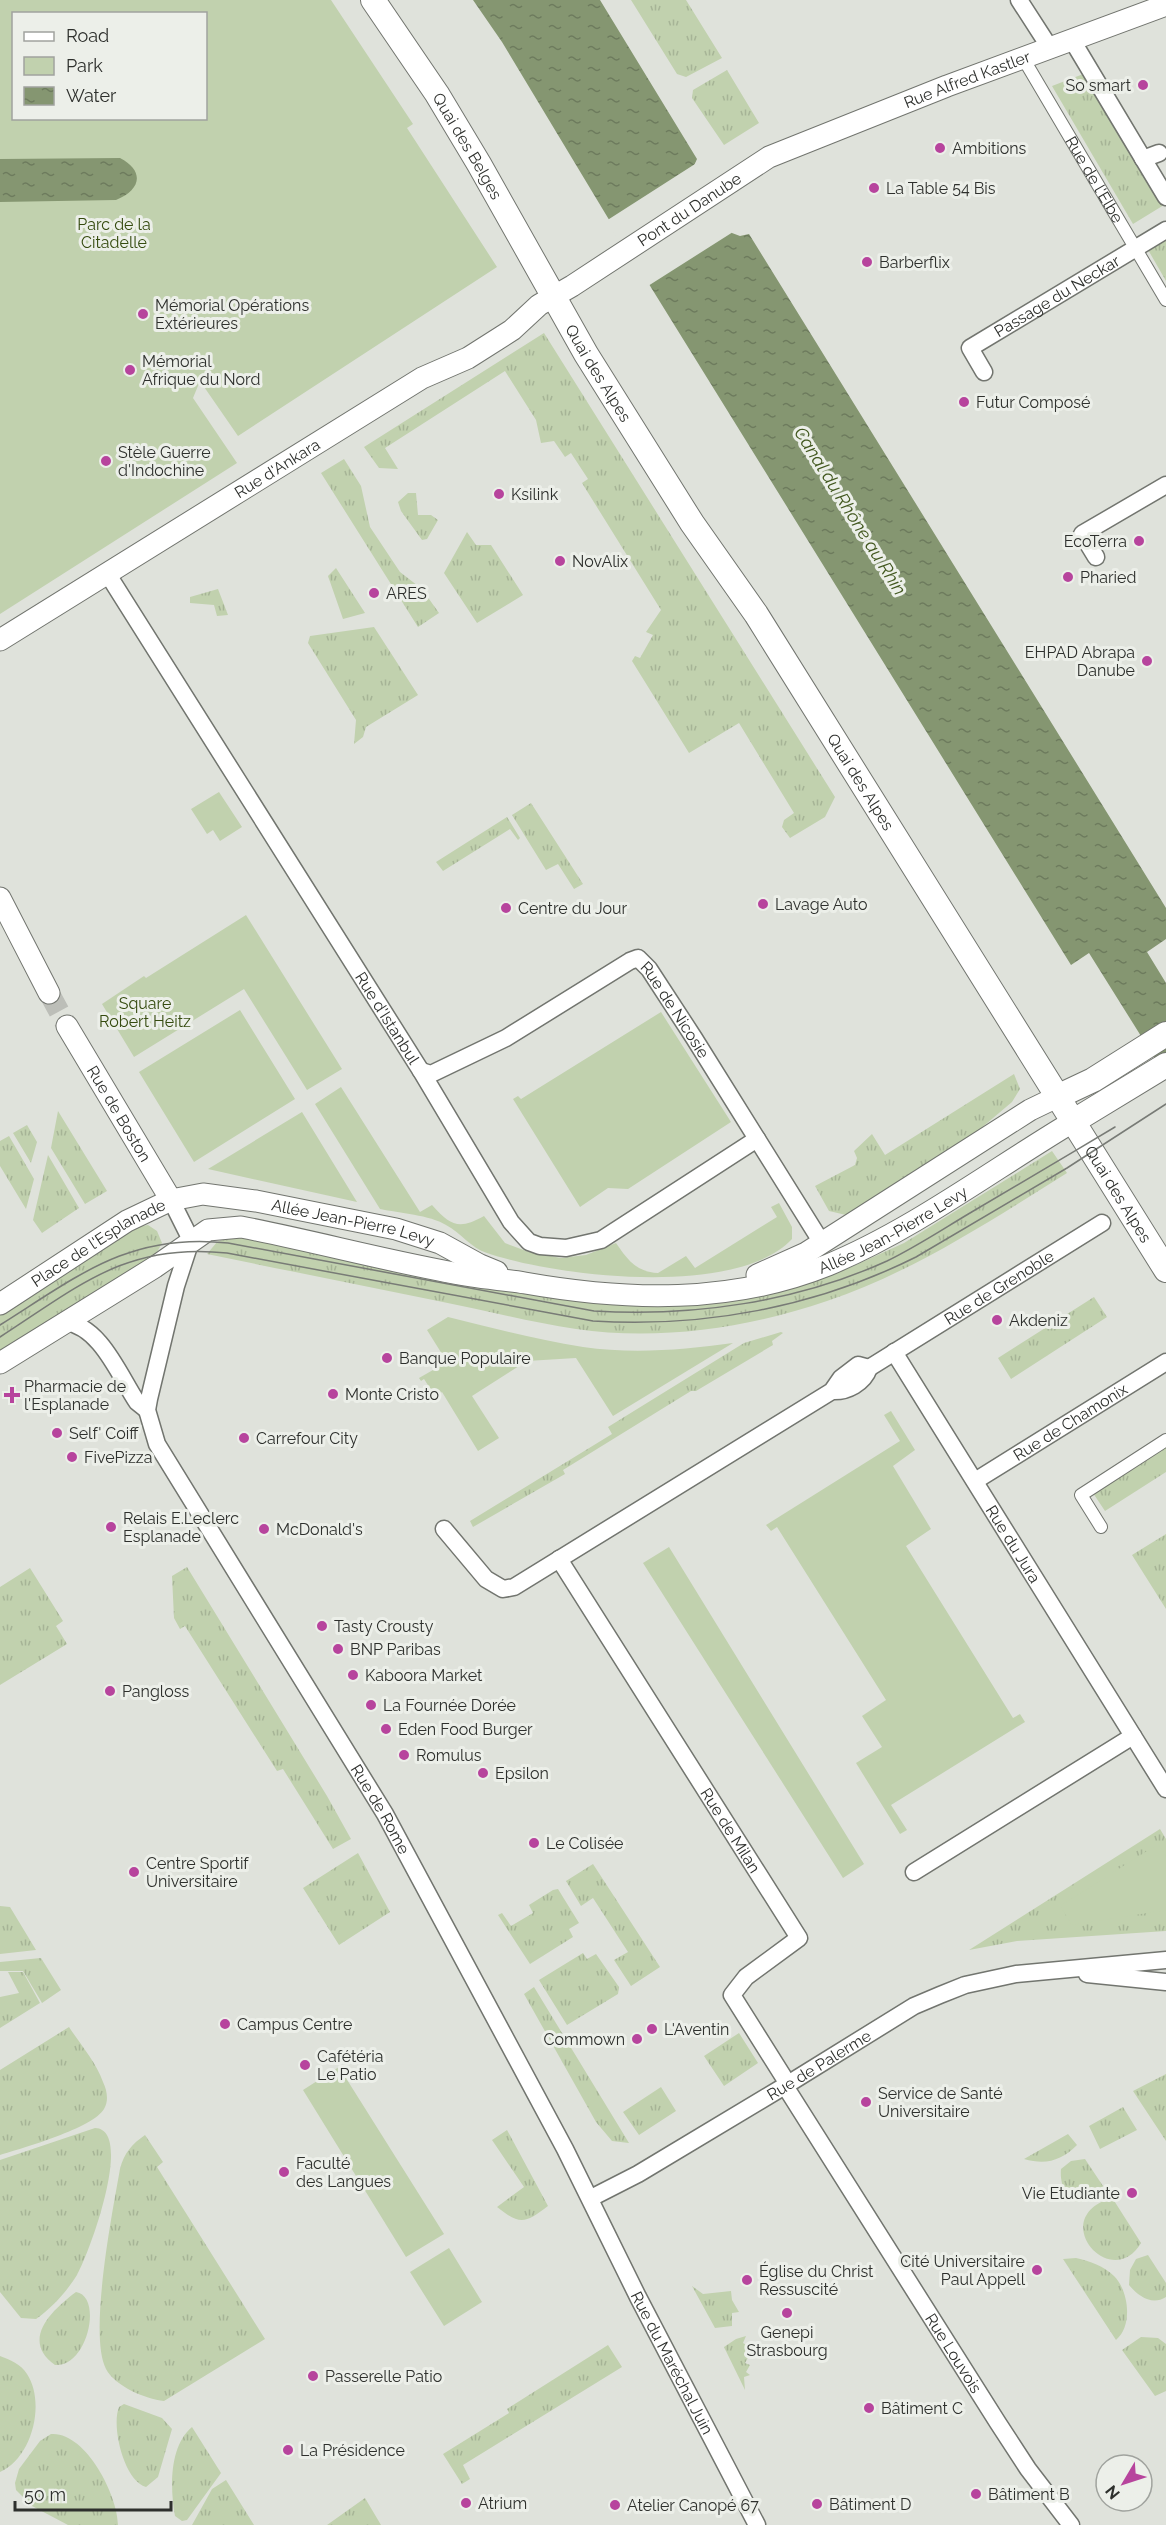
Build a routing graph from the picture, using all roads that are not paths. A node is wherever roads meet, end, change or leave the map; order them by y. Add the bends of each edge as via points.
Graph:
1 (373, 0) edge
2 (1019, 0) edge
3 (1166, 5) edge
4 (1072, 40) junction
5 (1050, 48) junction
6 (1023, 58) junction
7 (769, 157) joint
8 (1166, 197) edge
9 (1166, 230) edge
10 (1135, 248) junction
11 (554, 297) junction
12 (1166, 300) edge
13 (984, 372) dead end
14 (1166, 485) edge
15 (1096, 557) dead end
16 (107, 573) junction
17 (0, 640) edge
18 (0, 898) edge
19 (49, 993) tunnel mouth
20 (67, 1026) tunnel mouth
21 (1166, 1034) edge
22 (1166, 1065) edge
23 (421, 1071) junction
24 (1059, 1096) junction
25 (1074, 1121) junction
26 (756, 1139) junction
27 (171, 1200) junction
28 (1102, 1223) dead end
29 (191, 1240) junction
30 (822, 1243) junction
31 (1166, 1270) edge
32 (525, 1283) junction
33 (694, 1294) junction
34 (9, 1298) edge
35 (64, 1322) junction
36 (894, 1352) junction
37 (1166, 1362) edge
38 (0, 1363) edge
39 (147, 1410) junction
40 (1166, 1440) edge
41 (975, 1481) junction
42 (1101, 1527) dead end
43 (444, 1529) dead end
44 (559, 1559) junction
45 (1133, 1736) junction
46 (1166, 1789) edge
47 (914, 1872) dead end
48 (1166, 1960) edge
49 (1062, 1971) junction
50 (1166, 1982) edge
51 (787, 2085) junction
52 (591, 2198) junction
53 (757, 2525) edge
54 (1071, 2525) edge

1 - 11 main road, Quai des Belges via 437,94
2 - 5 street
3 - 4 street, Rue Alfred Kastler
4 - 5 street, Rue Alfred Kastler
4 - 8 street via 1151,156
5 - 6 street, Rue Alfred Kastler
6 - 7 street, Rue Alfred Kastler
6 - 10 street, Rue de l'Elbe
7 - 11 street, Pont du Danube
9 - 10 street, Passage du Neckar
10 - 12 street, Rue de l'Elbe
10 - 13 street, Passage du Neckar via 970,348
11 - 16 street, Rue d'Ankara via 468,358 422,378
11 - 24 main road, Quai des Alpes via 692,523 756,614
14 - 15 street via 1082,534
16 - 17 street, Rue d'Ankara
16 - 23 street, Rue d'Istanbul
18 - 19 street
20 - 27 street, Rue de Boston
21 - 24 main road
22 - 25 main road
23 - 26 street, Rue d'Istanbul via 511,1222 529,1242 540,1246 566,1248 601,1240
23 - 26 street, Rue de Nicosie via 431,1074 495,1043 638,958 649,969
24 - 25 main road, Quai des Alpes
24 - 30 street, Allée Jean-Pierre Levy via 1030,1110
25 - 31 main road, Quai des Alpes
25 - 33 street, Allée Jean-Pierre Levy via 897,1230 829,1264 793,1278 749,1288
26 - 30 street, Rue de Nicosie
27 - 29 street, Place de l'Esplanade
27 - 32 street, Allée Jean-Pierre Levy via 221,1195 396,1229 440,1243
27 - 34 street, Place de l'Esplanade via 127,1221
28 - 36 street, Rue de Grenoble
29 - 32 street, Allée Jean-Pierre Levy via 208,1230 241,1227 471,1276
29 - 35 street via 155,1267
29 - 39 street
30 - 33 street, Allée Jean-Pierre Levy via 769,1271
32 - 33 street, Allée Jean-Pierre Levy via 598,1294
35 - 38 street
35 - 39 street via 81,1325 92,1335 137,1402
36 - 41 street, Rue du Jura
36 - 44 street via 869,1368 858,1365 832,1391
37 - 41 street, Rue de Chamonix
39 - 52 street, Rue de Rome via 167,1463 385,1814
40 - 42 street via 1081,1495
41 - 45 street, Rue du Jura
43 - 44 street via 486,1579 503,1589 514,1587
44 - 51 street, Rue de Milan via 799,1938 746,1977 732,1995
45 - 46 street, Rue du Jura
45 - 47 street
48 - 49 street, Rue de Palerme
49 - 50 street, Rue de Palerme
49 - 51 street, Rue de Palerme via 988,1979 940,1995 900,2015
51 - 52 street, Rue de Palerme
51 - 54 street, Rue Louvois via 998,2423
52 - 53 street, Rue du Maréchal Juin

